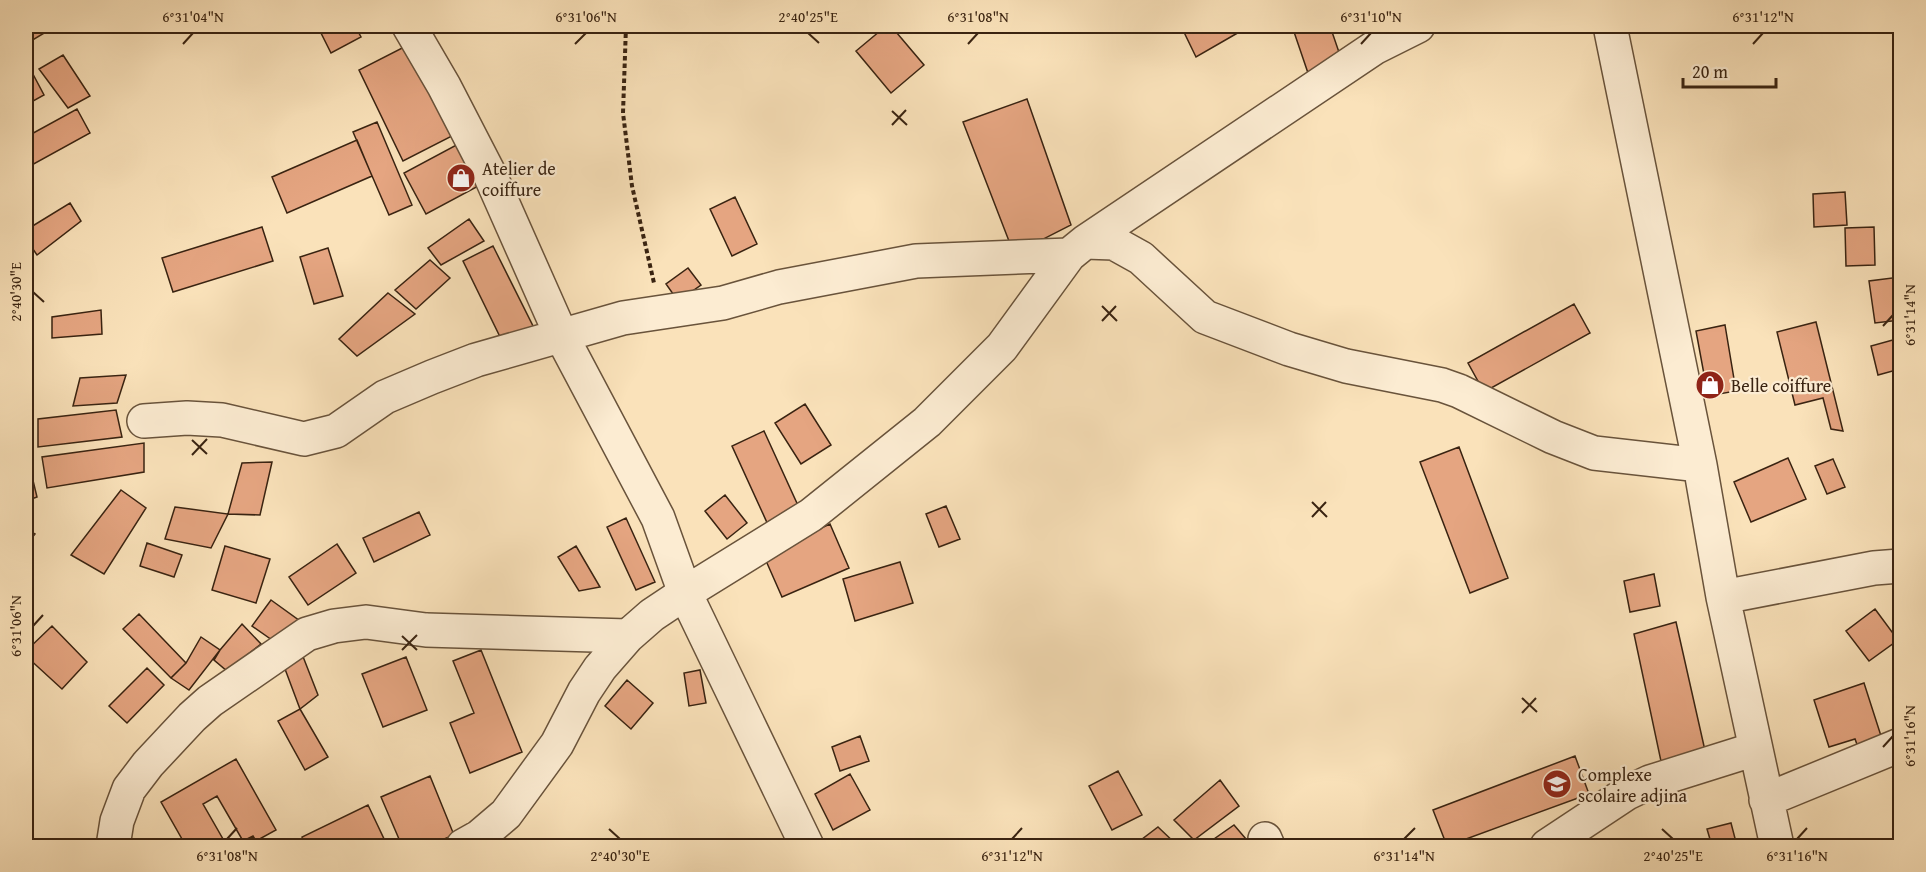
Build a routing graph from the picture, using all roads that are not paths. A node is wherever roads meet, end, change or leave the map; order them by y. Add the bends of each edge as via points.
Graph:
1 (409, 26) edge
2 (1418, 26) edge
3 (1610, 26) edge
4 (1369, 37) edge
5 (1077, 249) junction
6 (561, 335) junction
7 (144, 421) dead end
8 (1700, 465) junction
9 (1900, 566) edge
10 (685, 593) junction
11 (1724, 597) junction
12 (628, 636) junction
13 (1900, 745) edge
14 (1755, 749) junction
15 (1766, 800) junction
16 (113, 846) edge
17 (463, 846) edge
18 (807, 846) edge
19 (1548, 846) edge
20 (1777, 846) edge

1 - 6 street via 491,177
2 - 4 street
3 - 8 street
4 - 5 street
5 - 6 street via 916,261 779,287 723,303 623,318
5 - 8 street via 1114,243 1141,258 1205,316 1290,349 1346,366 1442,385 1594,453
5 - 10 street via 1002,347 927,422 811,515
6 - 7 street via 432,376 385,397 336,431 304,439 222,420
6 - 10 street via 658,518
8 - 11 street
9 - 11 street
10 - 12 street
10 - 18 street
11 - 14 street
12 - 16 street via 426,630 366,622 307,634 210,701 148,764 129,789
12 - 17 street via 600,668 557,744 513,806
13 - 15 street
14 - 15 street
14 - 19 street via 1650,782
15 - 20 street

